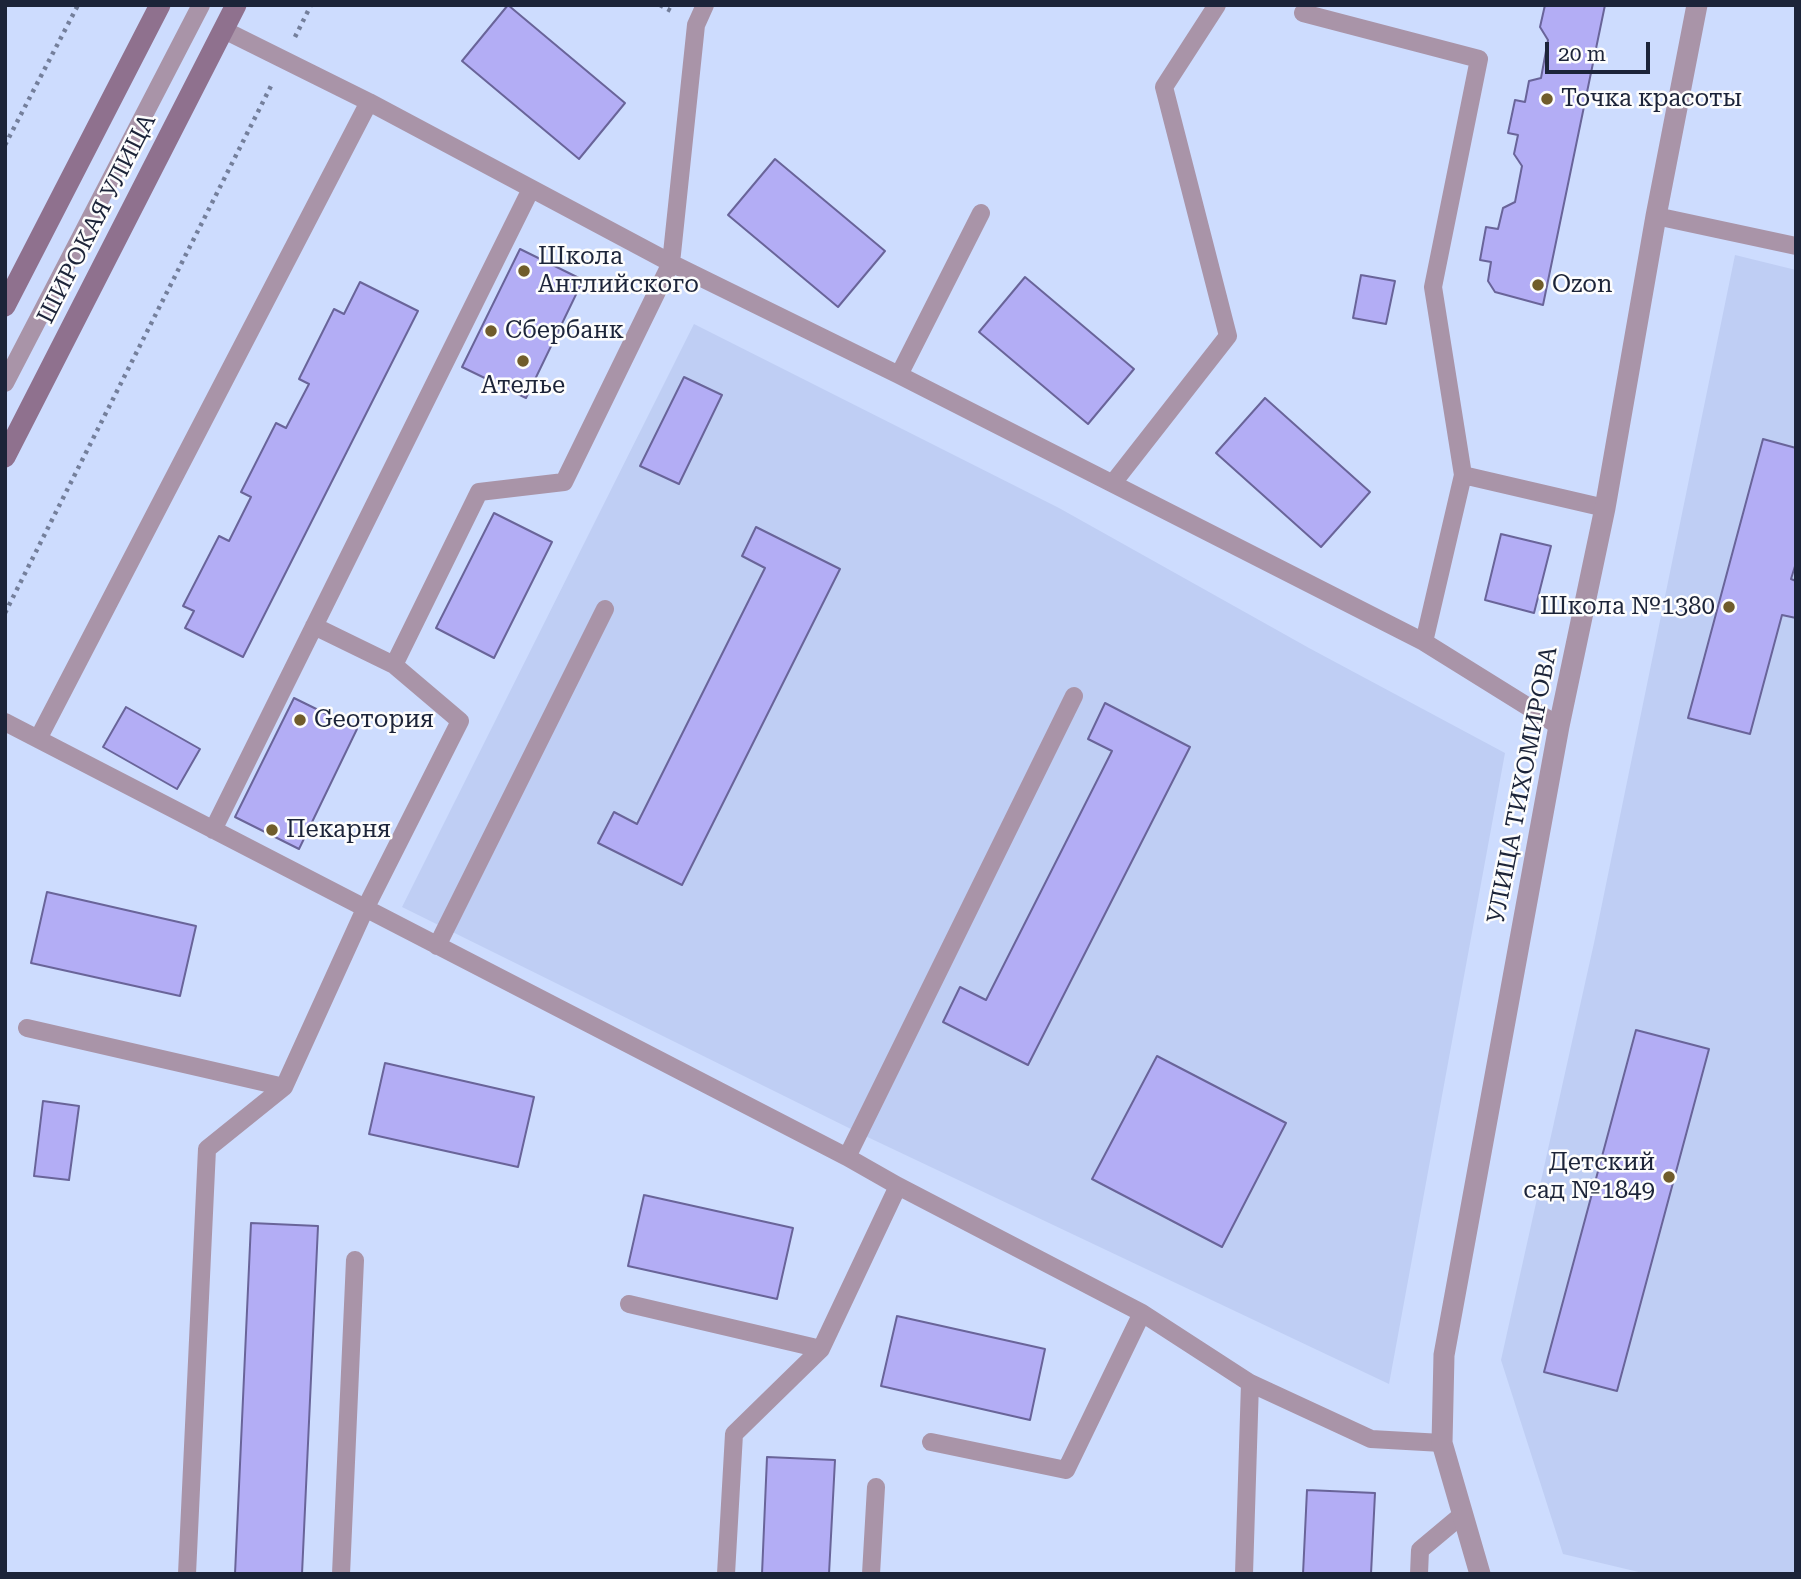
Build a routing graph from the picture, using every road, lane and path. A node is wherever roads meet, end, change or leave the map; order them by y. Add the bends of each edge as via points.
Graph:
1 (78, 5) edge
2 (160, 5) edge
3 (201, 5) edge
4 (236, 5) edge
5 (311, 5) edge
6 (705, 5) edge
7 (1217, 5) edge
8 (1697, 5) edge
9 (1303, 13) dead end
10 (224, 30) junction
11 (283, 61) junction
12 (369, 102) junction
13 (5, 145) edge
14 (531, 189) junction
15 (981, 213) dead end
16 (1656, 216) junction
17 (1796, 246) edge
18 (671, 263) junction
19 (5, 306) edge
20 (900, 375) junction
21 (5, 383) edge
22 (5, 457) edge
23 (1463, 475) junction
24 (1113, 483) junction
25 (1605, 508) junction
26 (604, 609) dead end
27 (5, 613) edge
28 (314, 626) junction
29 (1424, 642) junction
30 (394, 665) junction
31 (1074, 696) dead end
32 (5, 722) edge
33 (1559, 726) junction
34 (38, 739) junction
35 (213, 831) junction
36 (365, 909) junction
37 (437, 947) junction
38 (27, 1028) dead end
39 (284, 1087) junction
40 (847, 1157) junction
41 (898, 1186) junction
42 (355, 1260) dead end
43 (629, 1304) dead end
44 (1142, 1312) junction
45 (821, 1349) junction
46 (1250, 1383) junction
47 (931, 1442) dead end
48 (1442, 1443) junction
49 (876, 1487) dead end
50 (1463, 1514) junction
51 (187, 1574) edge
52 (341, 1574) edge
53 (726, 1574) edge
54 (871, 1574) edge
55 (1244, 1574) edge
56 (1419, 1574) edge
57 (1480, 1574) edge

1 - 13 path
2 - 19 main road, ШИРОКАЯ УЛИЦА
3 - 21 lane, ШИРОКАЯ УЛИЦА
4 - 10 main road, ШИРОКАЯ УЛИЦА
5 - 11 path
6 - 18 lane via 696,25
7 - 24 lane via 1164,87 1228,336
8 - 16 street, УЛИЦА ТИХОМИРОВА
9 - 23 lane via 1479,59 1433,287
10 - 11 lane
10 - 22 main road, ШИРОКАЯ УЛИЦА
11 - 12 lane
11 - 27 path
12 - 14 lane
12 - 34 lane
14 - 18 lane
14 - 28 lane
15 - 20 lane
16 - 17 lane
16 - 25 street, УЛИЦА ТИХОМИРОВА
18 - 20 lane
18 - 30 lane via 564,482 479,492
20 - 24 lane
23 - 25 lane
23 - 29 lane
24 - 29 lane
25 - 33 street, УЛИЦА ТИХОМИРОВА
26 - 37 lane
28 - 30 lane
28 - 35 lane
29 - 33 lane
30 - 36 lane via 460,721
31 - 40 lane
32 - 34 lane
33 - 48 street, УЛИЦА ТИХОМИРОВА via 1444,1355
34 - 35 lane
35 - 36 lane
36 - 37 lane
36 - 39 lane
37 - 40 lane
38 - 39 lane
39 - 51 lane via 207,1149
40 - 41 lane
41 - 44 lane
41 - 45 lane
42 - 52 lane
43 - 45 lane
44 - 46 lane
44 - 47 lane via 1066,1470
45 - 53 lane via 734,1434
46 - 48 lane via 1371,1439
46 - 55 lane
48 - 50 street, УЛИЦА ТИХОМИРОВА
49 - 54 lane
50 - 56 lane via 1420,1550
50 - 57 street, УЛИЦА ТИХОМИРОВА

